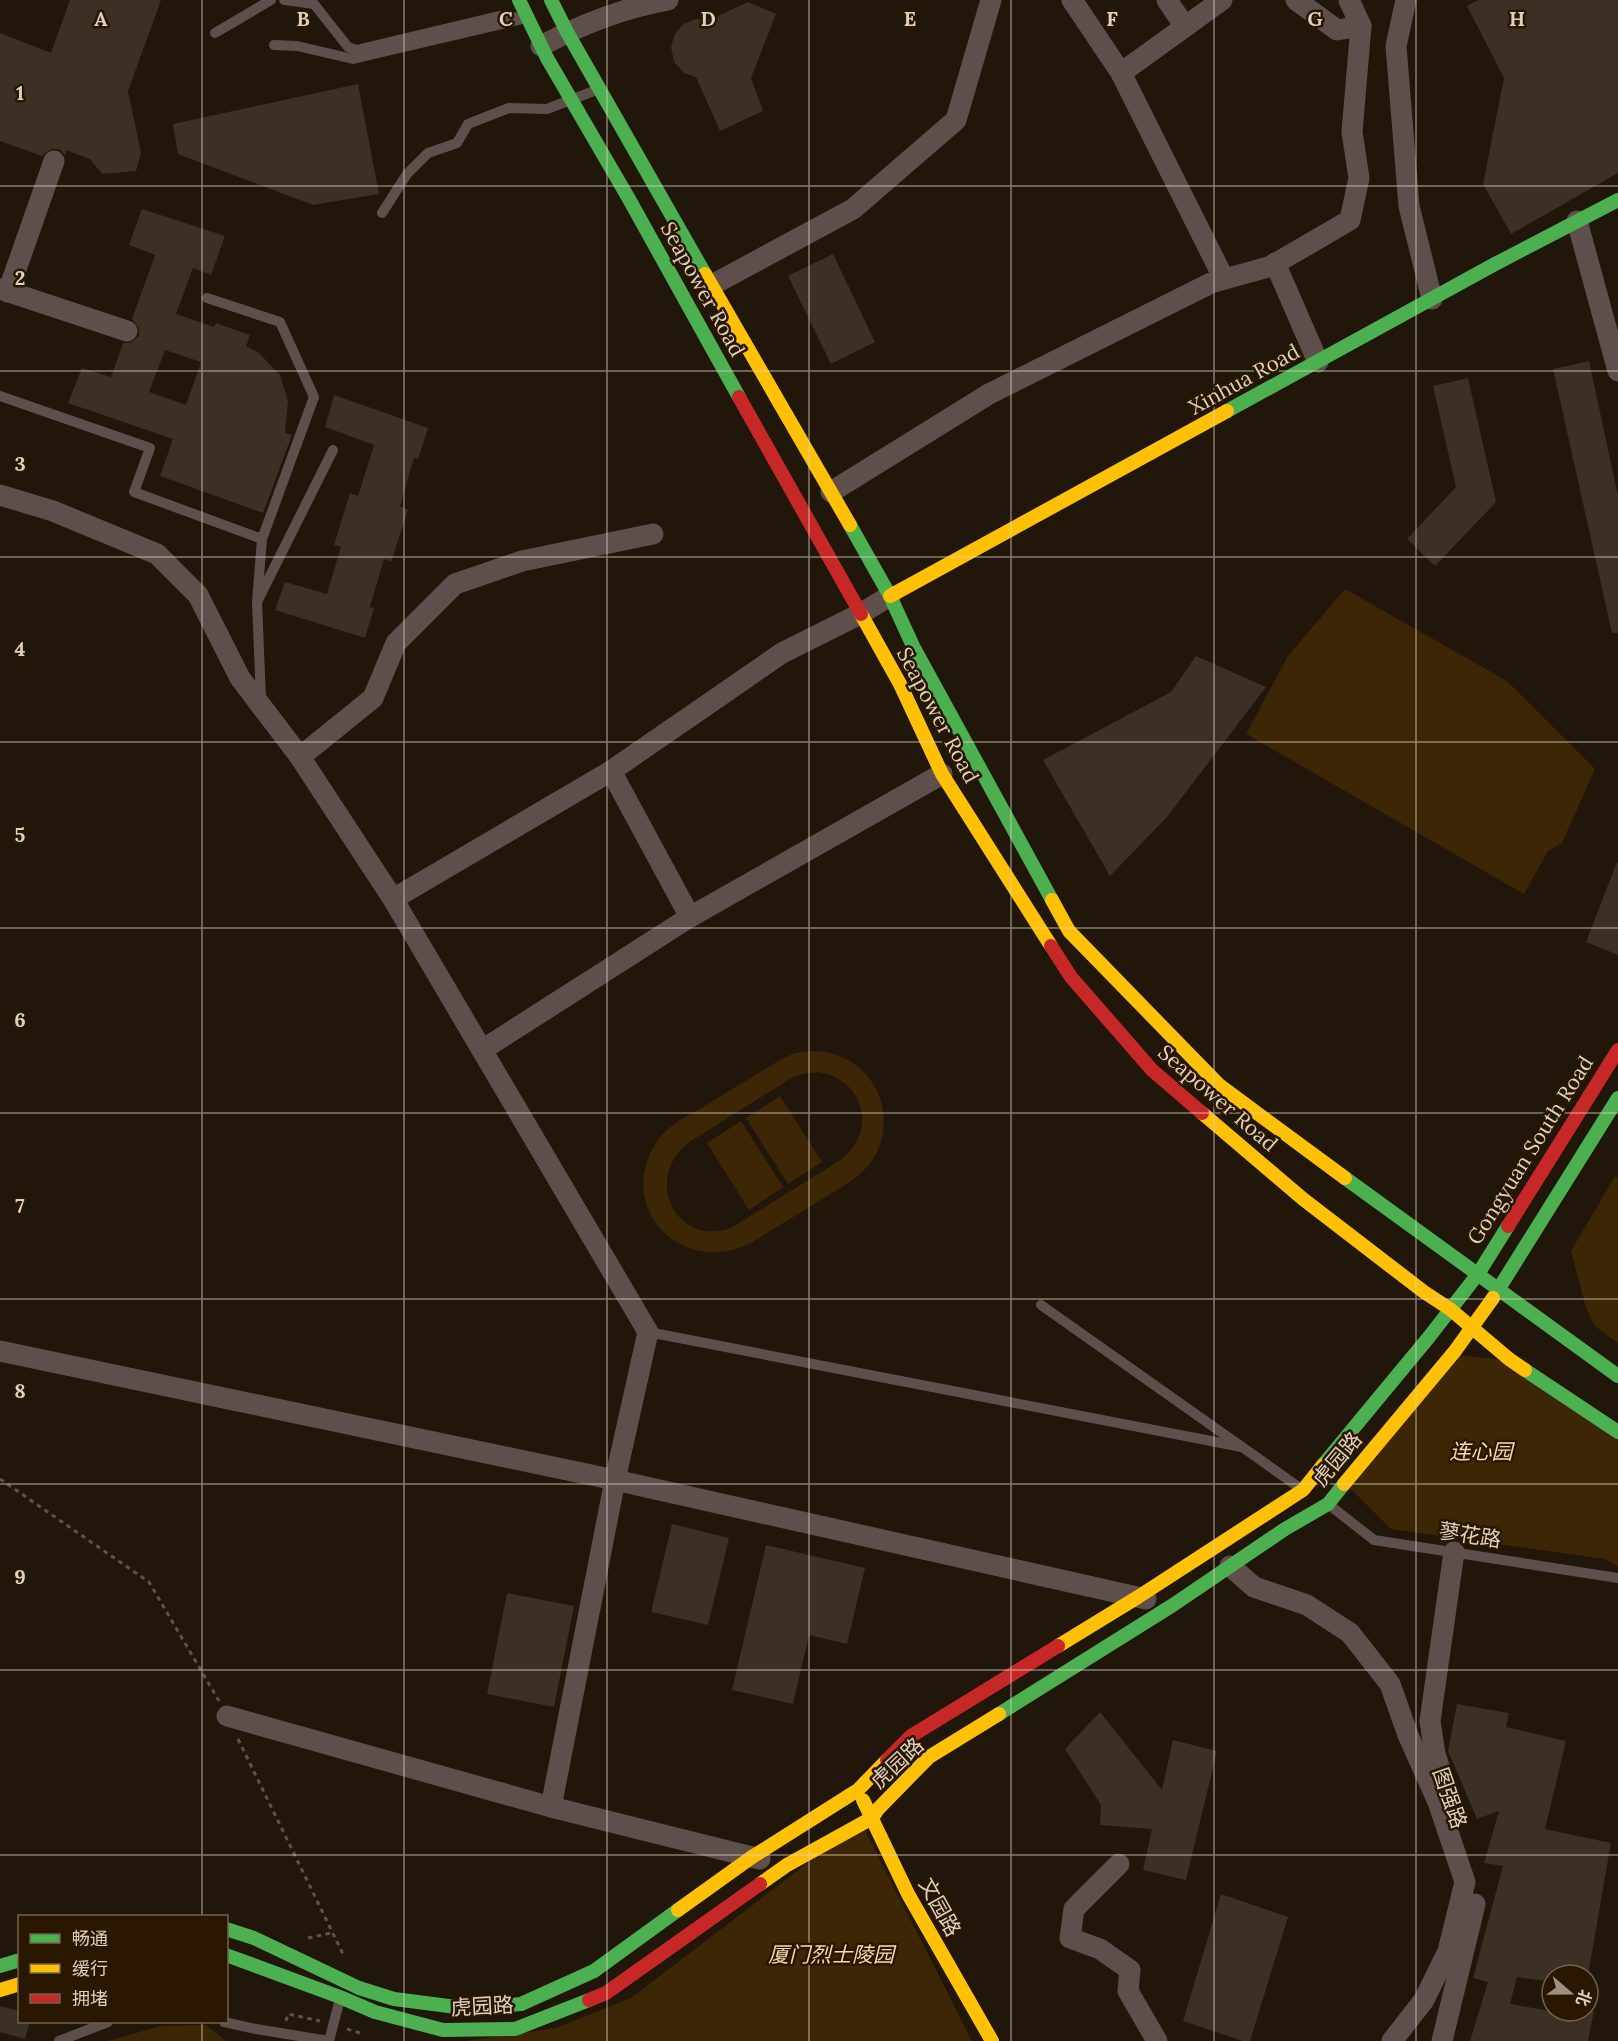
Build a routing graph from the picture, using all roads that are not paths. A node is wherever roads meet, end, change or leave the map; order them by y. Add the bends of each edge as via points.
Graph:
1 (271, 0) edge
2 (284, 0) edge
3 (519, 0) edge
4 (668, 0) edge
5 (991, 0) edge
6 (1072, 0) edge
7 (1167, 0) edge
8 (1222, 0) edge
9 (1296, 0) edge
10 (1349, 0) edge
11 (1406, 0) edge
12 (543, 11) edge
13 (1361, 26) junction
14 (1185, 27) junction
15 (567, 32) junction
16 (215, 33) dead end
17 (273, 45) dead end
18 (541, 46) junction
19 (1121, 73) junction
20 (599, 89) junction
21 (572, 100) junction
22 (54, 161) dead end
23 (1618, 200) edge
24 (382, 213) dead end
25 (1577, 221) junction
26 (1275, 263) junction
27 (1224, 279) junction
28 (712, 285) junction
29 (4, 290) edge
30 (207, 298) dead end
31 (1432, 299) junction
32 (127, 331) dead end
33 (1318, 362) junction
34 (1618, 371) edge
35 (0, 396) edge
36 (333, 450) dead end
37 (831, 492) junction
38 (0, 495) edge
39 (653, 534) dead end
40 (262, 539) junction
41 (890, 596) junction
42 (257, 602) junction
43 (860, 614) junction
44 (261, 706) junction
45 (300, 757) junction
46 (611, 771) junction
47 (942, 774) junction
48 (393, 898) junction
49 (690, 917) junction
50 (482, 1050) junction
51 (1618, 1050) edge
52 (1618, 1098) edge
53 (1478, 1274) junction
54 (1499, 1290) junction
55 (1041, 1305) dead end
56 (1450, 1309) junction
57 (1472, 1327) junction
58 (648, 1332) junction
59 (0, 1351) edge
60 (1618, 1376) edge
61 (1618, 1432) edge
62 (1242, 1447) junction
63 (615, 1480) junction
64 (1303, 1490) junction
65 (1328, 1504) junction
66 (1454, 1552) junction
67 (1230, 1566) junction
68 (1618, 1578) edge
69 (1138, 1597) junction
70 (1173, 1605) junction
71 (227, 1716) road end
72 (858, 1790) junction
73 (551, 1807) junction
74 (872, 1818) junction
75 (752, 1857) junction
76 (1119, 1864) dead end
77 (787, 1865) junction
78 (228, 1930) edge
79 (228, 1956) edge
80 (18, 1960) edge
81 (0, 1966) edge
82 (18, 1985) edge
83 (0, 1990) edge
84 (340, 1997) junction
85 (105, 2023) edge
86 (228, 2023) edge
87 (59, 2041) edge
88 (992, 2041) edge
89 (1157, 2041) edge
90 (1392, 2041) edge
91 (1442, 2041) edge

1 - 16 lane
2 - 12 lane via 314,4 348,47 356,50 499,16
3 - 12 main road, Seapower Road
4 - 15 street
5 - 28 street via 956,120 853,209
6 - 19 street
7 - 14 street
8 - 14 street
9 - 13 street via 1337,30
10 - 13 street
11 - 31 street via 1396,46 1409,206
12 - 15 main road, Seapower Road
12 - 17 lane via 353,60 297,46
12 - 18 main road, Seapower Road
13 - 26 street via 1352,132 1359,178 1350,220
14 - 19 street
15 - 18 street
15 - 20 main road, Seapower Road
18 - 21 main road, Seapower Road
19 - 27 street
20 - 21 lane
20 - 28 main road, Seapower Road
21 - 24 lane via 547,109 509,108 468,124 458,143 428,153 407,174
21 - 43 main road, Seapower Road
22 - 29 street
23 - 25 main road, Xinhua Road
25 - 31 main road, Xinhua Road
25 - 34 street
26 - 27 street
26 - 33 street
27 - 37 street via 989,394
28 - 37 main road, Seapower Road
29 - 32 street
30 - 40 lane via 280,322 314,397
31 - 33 main road, Xinhua Road
33 - 41 main road, Xinhua Road
35 - 40 lane via 150,448 134,492
36 - 42 lane
37 - 41 main road, Seapower Road
38 - 44 street via 157,554 198,596 240,678
39 - 45 street via 522,561 455,584 396,643 374,698
40 - 42 lane
41 - 43 street
41 - 53 main road, Seapower Road via 913,646 1069,931 1219,1085
42 - 44 lane
43 - 46 street via 782,653
43 - 47 main road, Seapower Road via 900,684
44 - 45 street
45 - 48 street
46 - 48 street
46 - 49 street
47 - 49 street
47 - 56 main road, Seapower Road via 1071,977 1152,1070 1303,1199
48 - 50 street
49 - 50 street
50 - 58 street
51 - 53 main road, Gongyuan South Road
52 - 54 main road
53 - 54 main road, Seapower Road
53 - 56 main road, 虎园路
54 - 57 main road, 虎园路
54 - 60 main road, Seapower Road
55 - 62 lane
56 - 57 main road, Seapower Road
56 - 64 main road, 虎园路
57 - 61 main road, Seapower Road via 1509,1359
57 - 65 main road, 虎园路
58 - 62 lane
58 - 63 street
59 - 63 street
62 - 64 lane
63 - 69 street
63 - 73 street
64 - 69 main road, 虎园路
65 - 66 lane, 蓼花路 via 1374,1540
65 - 67 main road, 虎园路
66 - 68 lane, 蓼花路
66 - 91 street, 图强路 via 1430,1721 1435,1754 1473,1867 1475,1901
67 - 70 main road, 虎园路
67 - 90 street via 1254,1587 1307,1605 1350,1633 1390,1684 1442,1812 1465,1882 1448,1951 1424,2000
69 - 70 street
69 - 72 main road, 虎园路 via 911,1736
70 - 74 main road, 虎园路 via 929,1757
71 - 73 street
72 - 74 main road, 文园路
72 - 75 main road, 虎园路
73 - 75 street
74 - 77 main road, 虎园路
74 - 88 main road, 文园路 via 908,1894
75 - 77 street
75 - 78 main road, 虎园路 via 594,1971 521,2004 472,2009 394,1999 359,1988
76 - 89 street via 1074,1909 1070,1938 1100,1949 1130,1970 1128,1991
77 - 84 main road, 虎园路 via 606,1994 516,2029 443,2030 375,2012
79 - 84 main road, 虎园路
80 - 81 main road
82 - 83 main road
84 - 86 lane via 329,2041
85 - 87 lane

